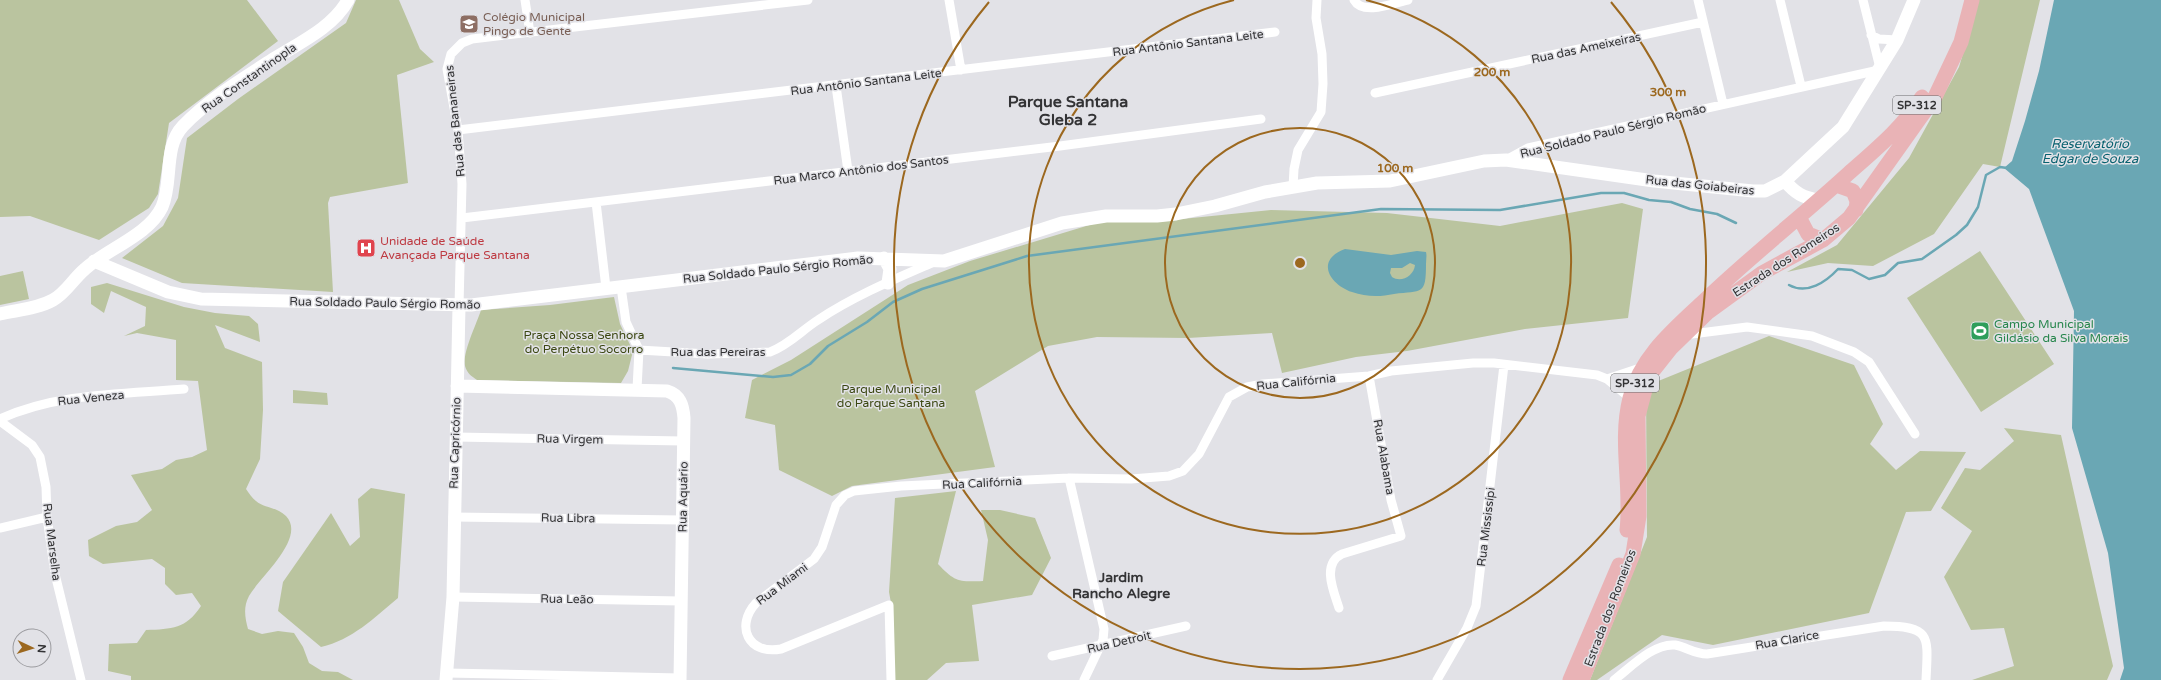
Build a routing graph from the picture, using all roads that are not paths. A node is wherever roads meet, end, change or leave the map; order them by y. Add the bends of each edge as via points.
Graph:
1 (348, 0) edge
2 (525, 0) edge
3 (808, 0) edge
4 (948, 0) edge
5 (1318, 0) edge
6 (1354, 0) edge
7 (1408, 0) edge
8 (1698, 0) edge
9 (1780, 0) edge
10 (1863, 0) edge
11 (1914, 0) edge
12 (1962, 0) edge
13 (1972, 0) edge
14 (758, 3) edge
15 (1703, 22) junction
16 (1275, 32) dead end
17 (530, 33) junction
18 (1871, 35) junction
19 (1897, 40) junction
20 (1880, 69) junction
21 (961, 70) junction
22 (836, 86) junction
23 (1801, 86) junction
24 (1375, 93) dead end
25 (1723, 104) junction
26 (1261, 119) dead end
27 (458, 130) junction
28 (1528, 148) junction
29 (1506, 160) junction
30 (1537, 164) junction
31 (848, 171) junction
32 (1785, 181) junction
33 (1836, 185) junction
34 (1293, 187) junction
35 (1795, 193) junction
36 (1819, 200) junction
37 (596, 202) junction
38 (1856, 210) junction
39 (1799, 217) junction
40 (462, 218) junction
41 (1823, 240) junction
42 (884, 258) junction
43 (94, 261) junction
44 (935, 262) junction
45 (888, 283) junction
46 (621, 287) junction
47 (606, 288) junction
48 (459, 306) junction
49 (0, 314) edge
50 (1683, 336) junction
51 (639, 350) junction
52 (1504, 365) junction
53 (1643, 367) junction
54 (1370, 376) junction
55 (1607, 379) junction
56 (457, 386) junction
57 (184, 389) dead end
58 (637, 389) junction
59 (1630, 398) junction
60 (0, 420) edge
61 (1915, 434) dead end
62 (456, 437) junction
63 (684, 441) junction
64 (1070, 478) junction
65 (840, 500) joint
66 (47, 517) junction
67 (453, 517) junction
68 (682, 520) junction
69 (0, 528) edge
70 (453, 597) junction
71 (681, 601) junction
72 (1339, 608) dead end
73 (1186, 626) dead end
74 (1101, 646) junction
75 (1052, 656) dead end
76 (447, 676) edge
77 (680, 679) edge
78 (81, 680) edge
79 (891, 680) edge
80 (1084, 680) edge
81 (1437, 680) edge
82 (1570, 680) edge
83 (1582, 680) edge
84 (1614, 680) edge
85 (1926, 680) edge

1 - 43 street, Rua Constantinopla via 336,16 319,31 239,81 182,127 174,142 162,208 142,230
2 - 17 street
3 - 14 street, Rua das Bananeiras
4 - 21 street
5 - 34 street via 1316,18 1322,54 1322,112 1298,150
6 - 7 street via 1358,5 1368,8
8 - 15 street
9 - 23 street
10 - 18 street
11 - 19 street
12 - 33 main road, Estrada dos Romeiros / SP-312 via 1944,57 1915,108 1883,142
13 - 38 main road, Estrada dos Romeiros / SP-312 via 1961,42 1941,85 1924,114
14 - 17 street, Rua das Bananeiras
15 - 24 street, Rua das Ameixeiras
15 - 25 street
16 - 21 street, Rua Antônio Santana Leite
17 - 27 street, Rua das Bananeiras via 472,39 462,43 451,54 447,69
18 - 19 street via 1879,39
18 - 20 street
19 - 20 street, Rua das Goiabeiras
20 - 23 street, Rua Soldado Paulo Sérgio Romão
20 - 32 street, Rua das Goiabeiras via 1843,128
21 - 22 street, Rua Antônio Santana Leite
22 - 27 street, Rua Antônio Santana Leite
22 - 31 street
23 - 25 street, Rua Soldado Paulo Sérgio Romão
25 - 28 street, Rua Soldado Paulo Sérgio Romão
26 - 31 street, Rua Marco Antônio dos Santos
27 - 40 street, Rua das Bananeiras
28 - 29 street, Rua Soldado Paulo Sérgio Romão
28 - 30 street
29 - 30 street, Rua das Goiabeiras
29 - 34 street, Rua Soldado Paulo Sérgio Romão via 1484,161 1390,181 1317,183
30 - 32 street, Rua das Goiabeiras via 1654,181 1753,191 1765,191
31 - 37 street, Rua Marco Antônio dos Santos
32 - 35 street
33 - 36 main road, Estrada dos Romeiros / SP-312
33 - 38 main road via 1853,191 1857,201
34 - 44 street, Rua Soldado Paulo Sérgio Romão via 1176,214 1106,216 1062,223
35 - 36 street
35 - 39 street
36 - 39 main road, Estrada dos Romeiros / SP-312
37 - 40 street, Rua Marco Antônio dos Santos
37 - 47 street
38 - 41 main road, Estrada dos Romeiros / SP-312
39 - 41 main road via 1808,234
39 - 53 main road, Estrada dos Romeiros / SP-312 via 1757,251 1685,319 1652,353
40 - 48 street, Rua das Bananeiras
41 - 50 main road, Estrada dos Romeiros / SP-312 via 1757,276 1707,313
42 - 44 street, Rua Soldado Paulo Sérgio Romão
42 - 45 street via 890,269
42 - 46 street, Rua Soldado Paulo Sérgio Romão via 858,258
43 - 48 street, Rua Soldado Paulo Sérgio Romão via 168,292 201,299 424,303
43 - 49 street, Rua Constantinopla via 60,296 50,302
44 - 45 street, Rua das Pereiras
45 - 51 street, Rua das Pereiras via 819,319 780,348 770,352 708,354
46 - 47 street, Rua Soldado Paulo Sérgio Romão
46 - 51 street via 626,322
47 - 48 street, Rua Soldado Paulo Sérgio Romão
48 - 56 street, Rua das Bananeiras
50 - 61 street via 1748,327 1812,336 1854,352 1869,362
50 - 83 main road, Estrada dos Romeiros / SP-312 via 1652,372 1641,401 1637,431 1637,535 1627,573
51 - 58 street
52 - 54 street, Rua Califórnia via 1473,363 1391,371
52 - 55 street, Rua Califórnia via 1596,375
52 - 81 street, Rua Mississípi via 1476,606 1467,628
53 - 55 street
53 - 59 main road, Estrada dos Romeiros / SP-312
54 - 64 street, Rua Califórnia via 1263,384 1247,387 1235,393 1225,402 1199,454 1183,471 1176,474 1131,479
54 - 72 street, Rua Alabama via 1392,506 1400,536 1342,554 1334,559 1331,574
55 - 59 street, Rua Califórnia
56 - 58 street, Rua Capricórnio
56 - 62 street, Rua Capricórnio
57 - 60 street, Rua Veneza via 84,397 34,405
58 - 63 street, Rua Aquário via 667,391 681,401
59 - 82 main road, Estrada dos Romeiros / SP-312 via 1626,431 1629,517 1624,546 1617,569
60 - 66 street, Rua Marselha via 32,445 40,456 46,487
62 - 63 street, Rua Virgem
62 - 67 street, Rua Capricórnio
63 - 68 street, Rua Aquário
64 - 65 street, Rua Califórnia via 895,487 854,491
64 - 74 street via 1103,623 1104,636
65 - 79 street, Rua Miami via 822,547 814,560 756,603 745,619 747,635 763,650 781,649 889,605
66 - 69 street
66 - 78 street, Rua Marselha via 59,593
67 - 68 street, Rua Libra
67 - 70 street, Rua Capricórnio
68 - 71 street, Rua Aquário
70 - 71 street, Rua Leão
70 - 76 street, Rua Capricórnio
71 - 77 street, Rua Aquário
73 - 74 street, Rua Detroit
74 - 75 street, Rua Detroit
74 - 80 street
76 - 77 street
84 - 85 street, Rua Clarice via 1653,651 1670,645 1707,654 1868,627 1904,626 1915,628 1924,635 1927,647

